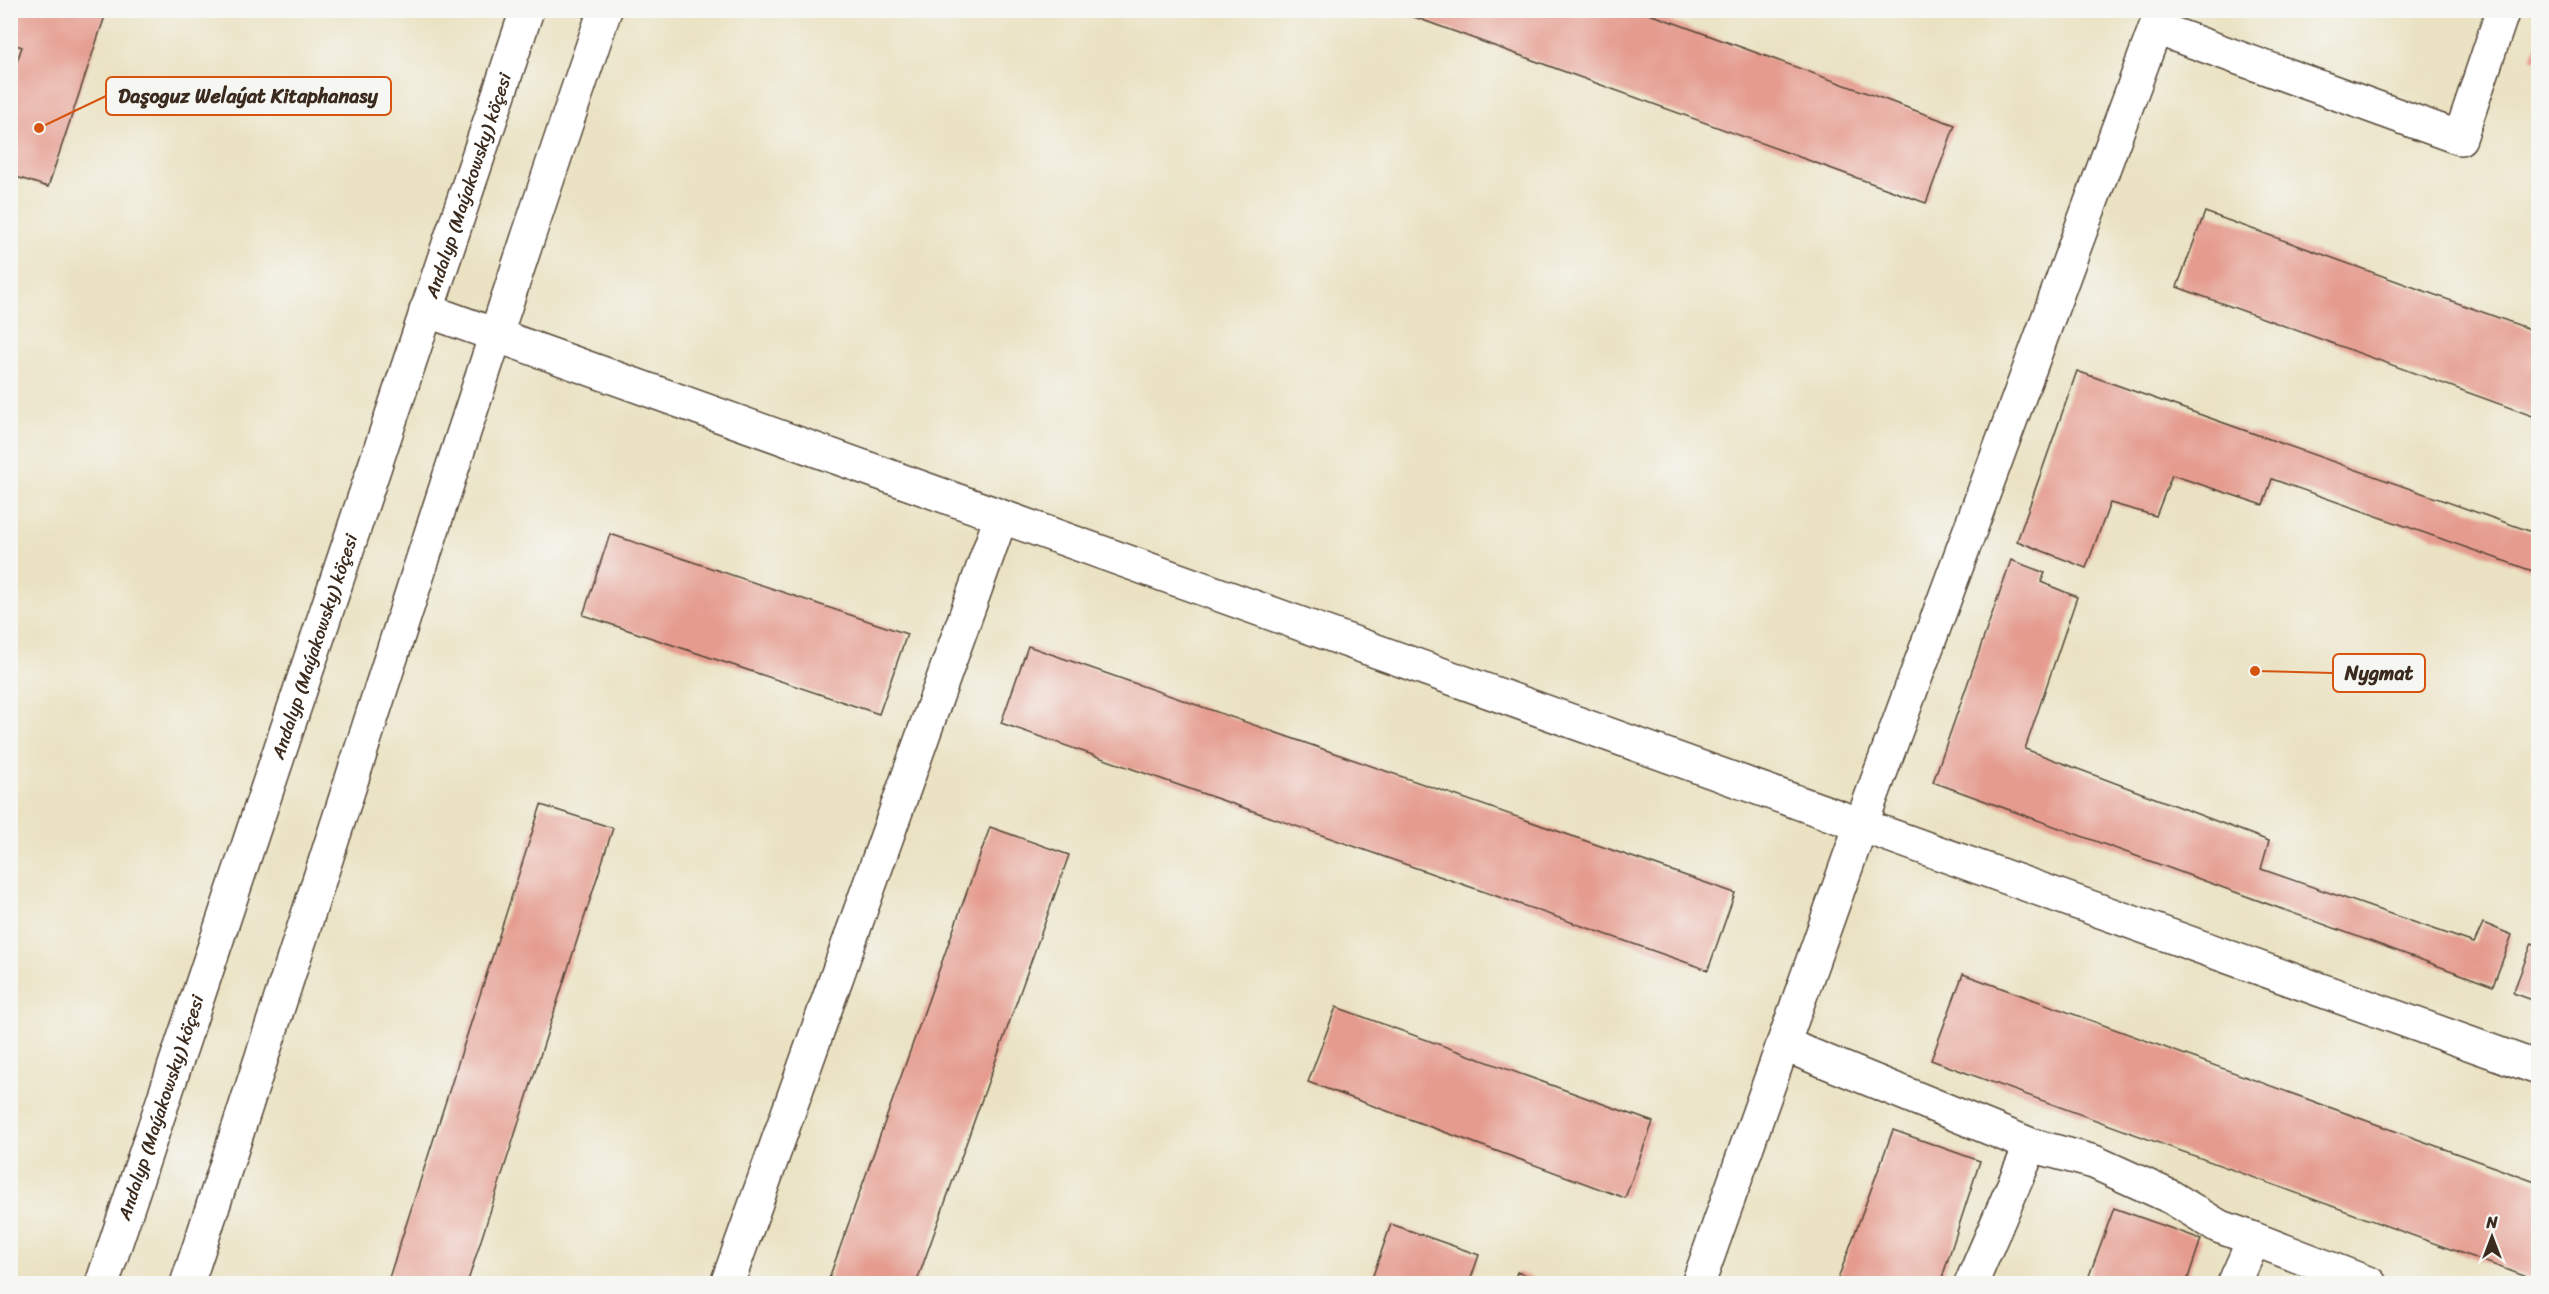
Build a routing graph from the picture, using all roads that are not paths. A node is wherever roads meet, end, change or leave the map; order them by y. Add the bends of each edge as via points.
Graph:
1 (527, 10) edge
2 (606, 10) edge
3 (2503, 10) edge
4 (2159, 19) edge
5 (426, 310) junction
6 (496, 335) junction
7 (1001, 517) junction
8 (1861, 825) junction
9 (1783, 1044) junction
10 (2538, 1068) edge
11 (2031, 1145) junction
12 (2254, 1239) junction
13 (102, 1284) edge
14 (187, 1284) edge
15 (727, 1284) edge
16 (1698, 1284) edge
17 (1971, 1284) edge
18 (2234, 1284) edge
19 (2370, 1284) edge

1 - 5 main road, Andalyp (Maýakowsky) köçesi
2 - 6 main road
3 - 4 main road via 2460,138
4 - 8 main road
5 - 6 main road
5 - 13 main road, Andalyp (Maýakowsky) köçesi
6 - 7 main road
6 - 14 main road
7 - 8 main road
7 - 15 main road
8 - 9 main road
8 - 10 main road
9 - 11 main road
9 - 16 main road
11 - 12 main road via 2094,1162 2171,1197 2218,1226
11 - 17 main road
12 - 18 main road
12 - 19 main road

